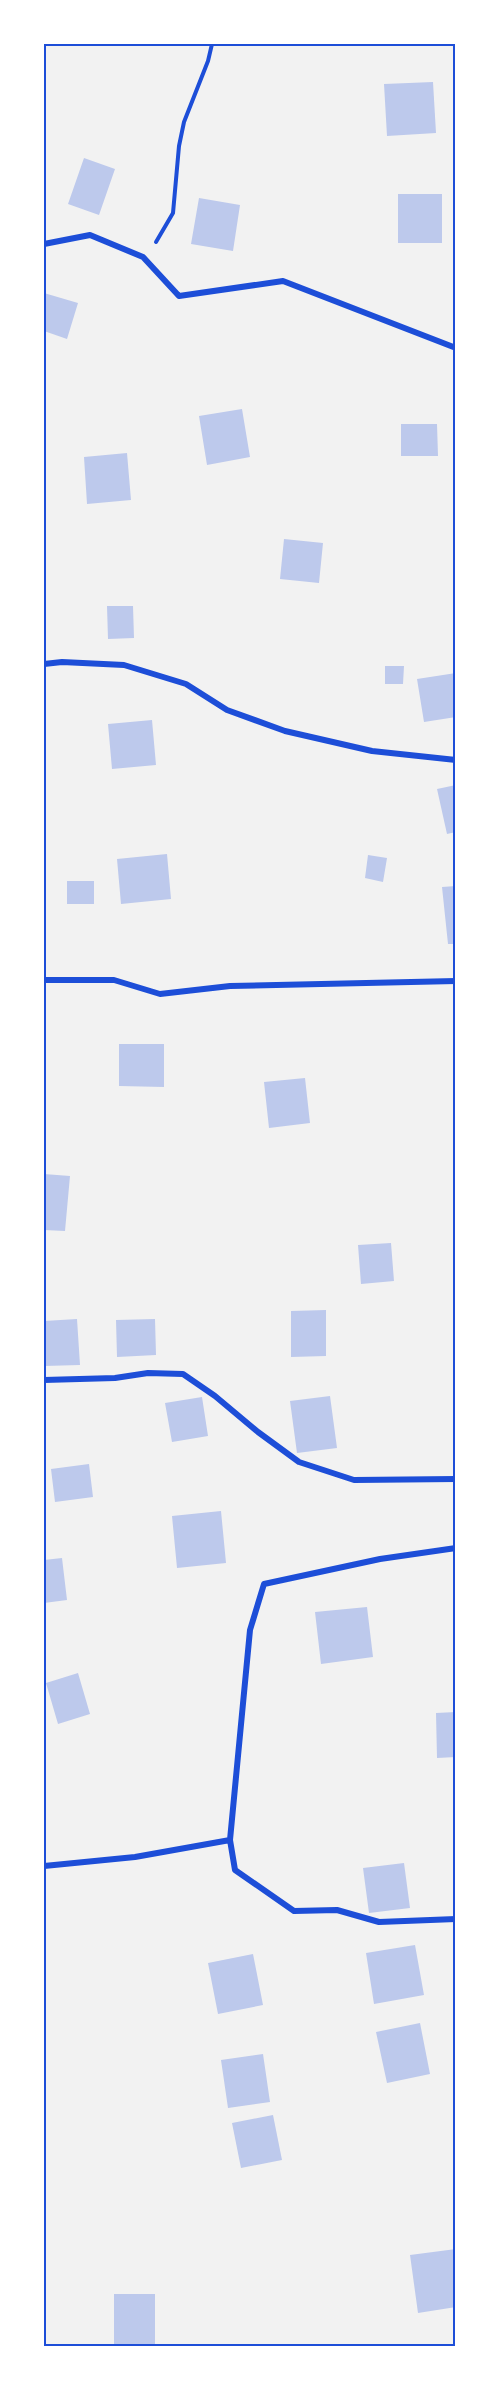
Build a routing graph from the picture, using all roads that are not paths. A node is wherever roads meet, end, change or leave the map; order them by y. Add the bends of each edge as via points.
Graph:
1 (44, 244) edge
2 (456, 348) edge
3 (44, 664) edge
4 (456, 759) edge
5 (44, 980) edge
6 (456, 981) edge
7 (44, 1380) edge
8 (456, 1479) edge
9 (456, 1548) edge
10 (230, 1839) junction
11 (44, 1866) edge
12 (456, 1919) edge

1 - 2 street via 90,235 143,257 179,296 283,281
3 - 4 street via 124,665 186,684 227,710 285,731 372,751
5 - 6 street via 114,980 160,994 230,986
7 - 8 street via 183,1374 299,1462 354,1480
9 - 10 street via 380,1559 264,1584 250,1630
10 - 11 street via 135,1857
10 - 12 street via 235,1870 294,1911 338,1910 379,1922

